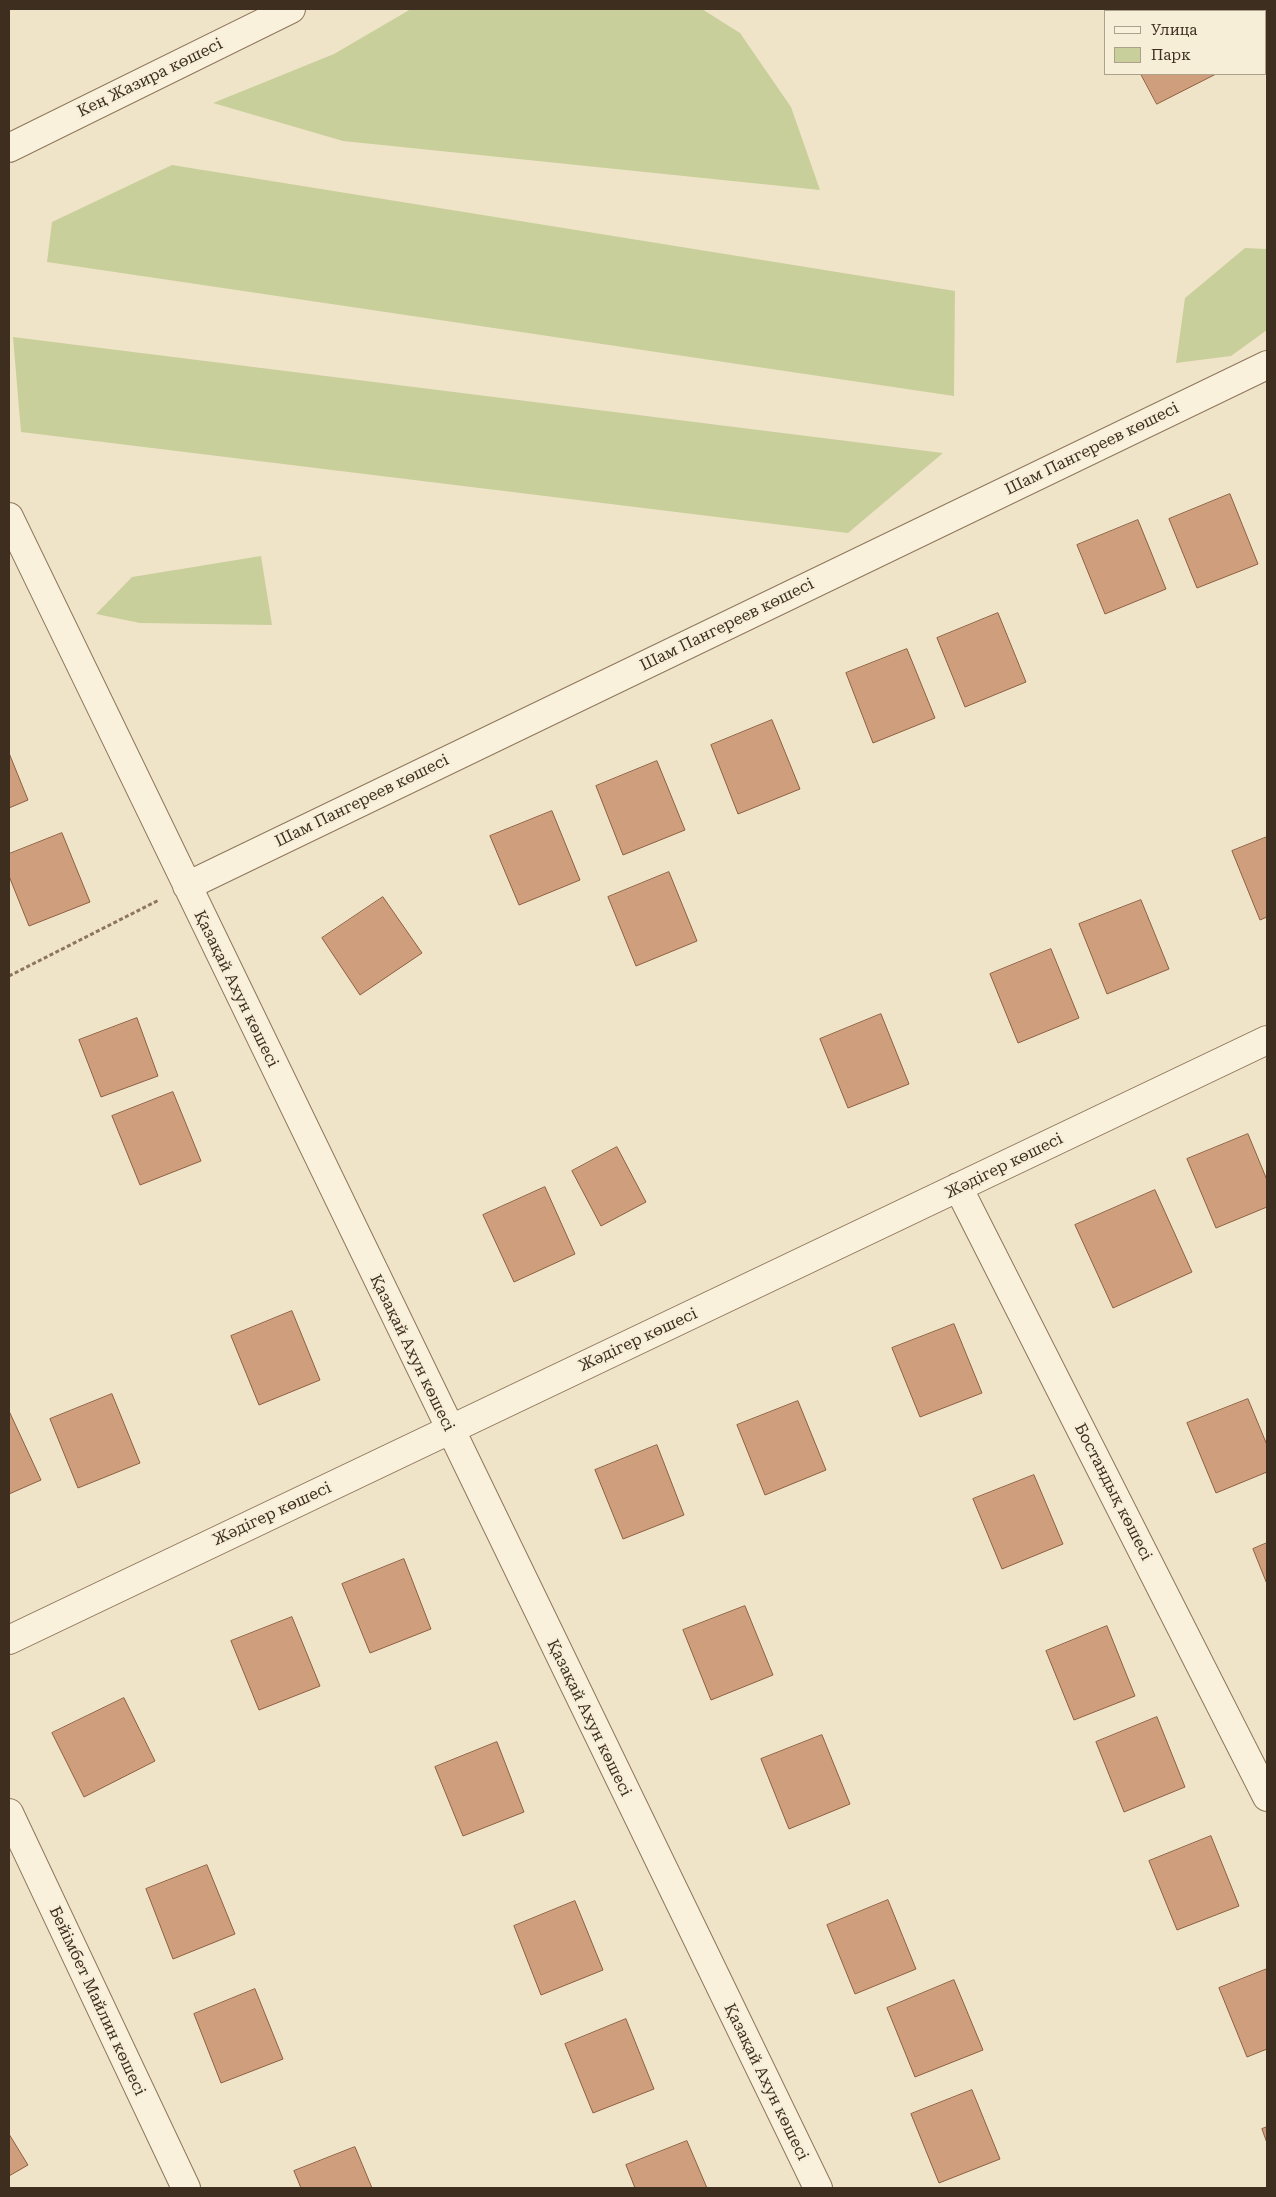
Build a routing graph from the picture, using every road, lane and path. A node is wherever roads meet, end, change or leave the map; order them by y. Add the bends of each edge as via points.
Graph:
1 (291, 9) edge
2 (9, 148) edge
3 (1267, 365) edge
4 (9, 517) edge
5 (187, 886) junction
6 (9, 976) edge
7 (1267, 1040) edge
8 (958, 1188) junction
9 (449, 1430) junction
10 (9, 1640) edge
11 (1267, 1797) edge
12 (9, 1813) edge
13 (186, 2188) edge
14 (818, 2188) edge

1 - 2 street, Кең Жазира көшесі
3 - 5 street, Шам Пангереев көшесі
4 - 5 street, Қазақай Ахун көшесі
5 - 6 path
5 - 9 street, Қазақай Ахун көшесі
7 - 8 street, Жәдігер көшесі
8 - 9 street, Жәдігер көшесі
8 - 11 street, Бостандық көшесі
9 - 10 street, Жәдігер көшесі
9 - 14 street, Қазақай Ахун көшесі
12 - 13 street, Бейімбет Майлин көшесі

